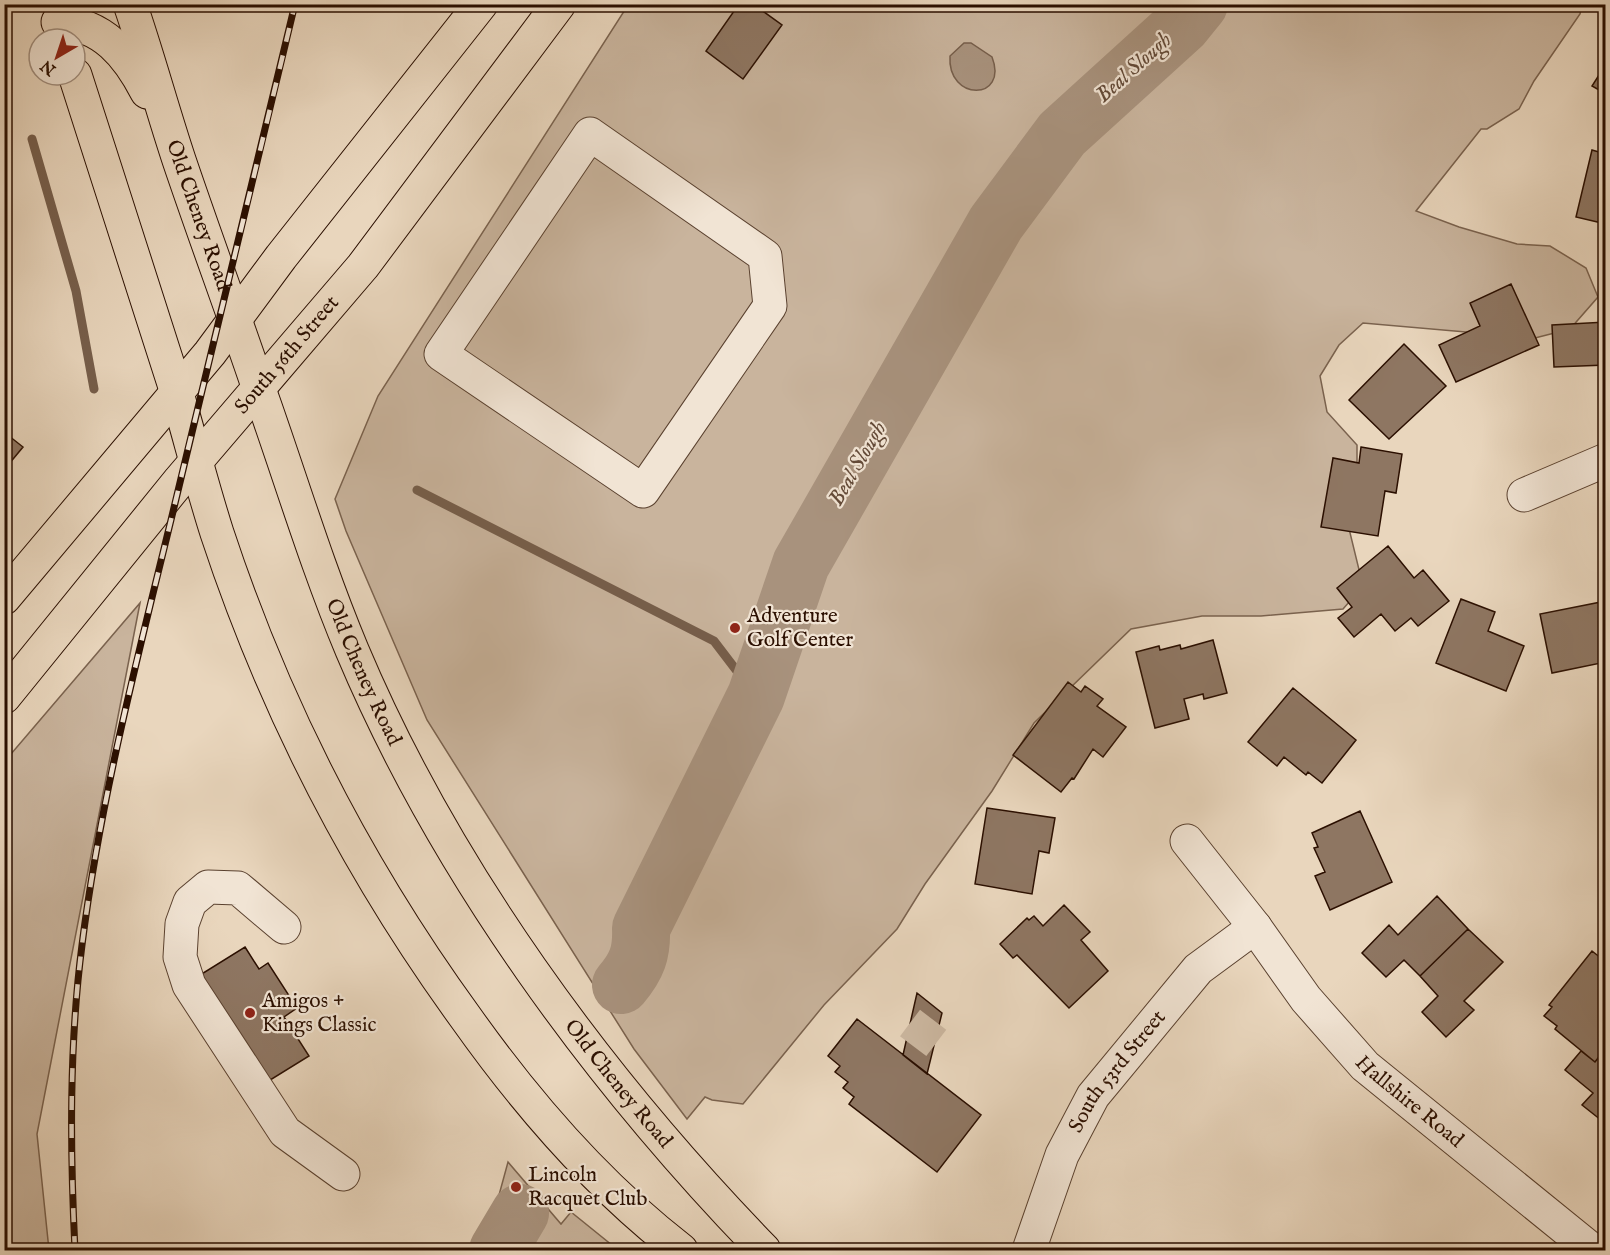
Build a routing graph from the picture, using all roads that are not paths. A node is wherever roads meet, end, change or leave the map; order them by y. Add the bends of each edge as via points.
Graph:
1 (130, 4) edge
2 (481, 4) edge
3 (559, 4) edge
4 (59, 22) edge
5 (79, 87) edge
6 (590, 134) joint
7 (177, 156) junction
8 (234, 321) junction
9 (259, 387) junction
10 (176, 393) junction
11 (1605, 460) edge
12 (196, 461) junction
13 (1524, 495) dead end
14 (4, 598) edge
15 (4, 697) edge
16 (1187, 841) dead end
17 (284, 927) dead end
18 (1255, 927) junction
19 (343, 1174) dead end
20 (681, 1251) edge
21 (764, 1251) edge
22 (1029, 1251) edge
23 (1592, 1251) edge

1 - 7 main road, Old Cheney Road
2 - 8 main road
3 - 9 main road, South 56th Street via 363,266
4 - 7 main road via 87,27 115,45 137,73
5 - 10 main road
6 - 6 street via 441,354 644,491 770,306 765,256
7 - 8 main road, Old Cheney Road
8 - 9 main road, Old Cheney Road
8 - 10 main road
9 - 12 main road, South 56th Street
9 - 21 main road, Old Cheney Road via 306,530 353,652 404,759 470,874 578,1034 644,1119
10 - 12 main road
10 - 14 main road
11 - 13 street
12 - 15 main road, South 56th Street
12 - 20 main road via 217,533 270,671 314,768 369,870 441,984 500,1066 589,1167
16 - 18 street, Hallshire Road
17 - 19 street via 238,888 208,887 190,902 182,924 180,957 189,986 285,1132
18 - 22 street, South 53rd Street via 1198,969 1093,1096 1062,1155
18 - 23 street, Hallshire Road via 1306,999 1365,1066

